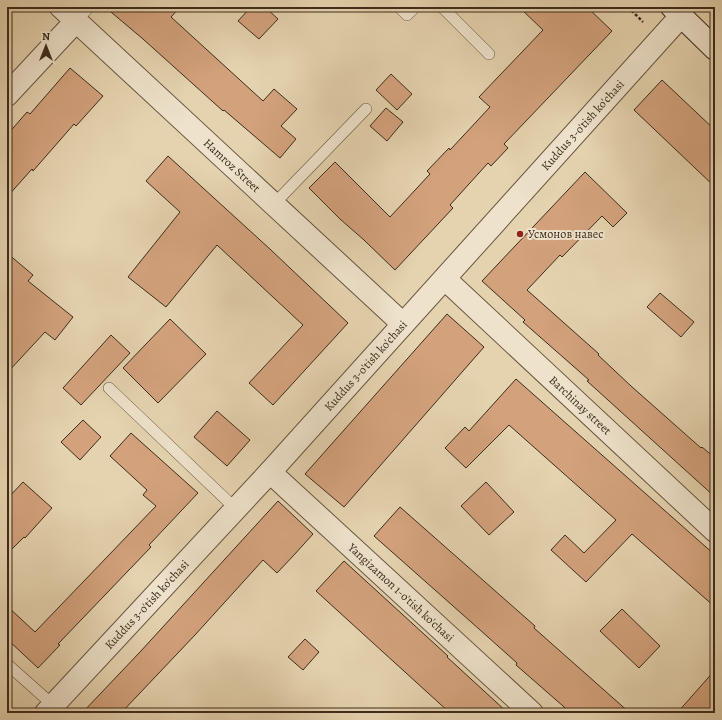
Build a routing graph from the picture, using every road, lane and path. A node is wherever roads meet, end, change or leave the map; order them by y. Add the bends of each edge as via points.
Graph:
1 (399, 7) edge
2 (415, 7) edge
3 (442, 7) edge
4 (677, 11) edge
5 (75, 12) edge
6 (715, 49) edge
7 (489, 54) dead end
8 (7, 94) edge
9 (366, 109) dead end
10 (274, 204) junction
11 (445, 278) junction
12 (403, 324) junction
13 (109, 388) dead end
14 (270, 472) junction
15 (236, 509) junction
16 (715, 531) edge
17 (7, 664) edge
18 (49, 709) edge
19 (532, 713) edge

1 - 2 lane via 407,15
3 - 7 lane
4 - 6 street
4 - 11 street, Kuddus 3-o'tish ko'chasi
5 - 8 street
5 - 10 street, Hamroz Street
9 - 10 lane
10 - 12 street, Hamroz Street
11 - 12 street, Kuddus 3-o'tish ko'chasi
11 - 16 street, Barchinay street
12 - 14 street, Kuddus 3-o'tish ko'chasi
13 - 15 lane
14 - 15 street, Kuddus 3-o'tish ko'chasi
14 - 19 street, Yangizamon 1-o'tish ko'chasi
15 - 18 street, Kuddus 3-o'tish ko'chasi
17 - 18 lane

